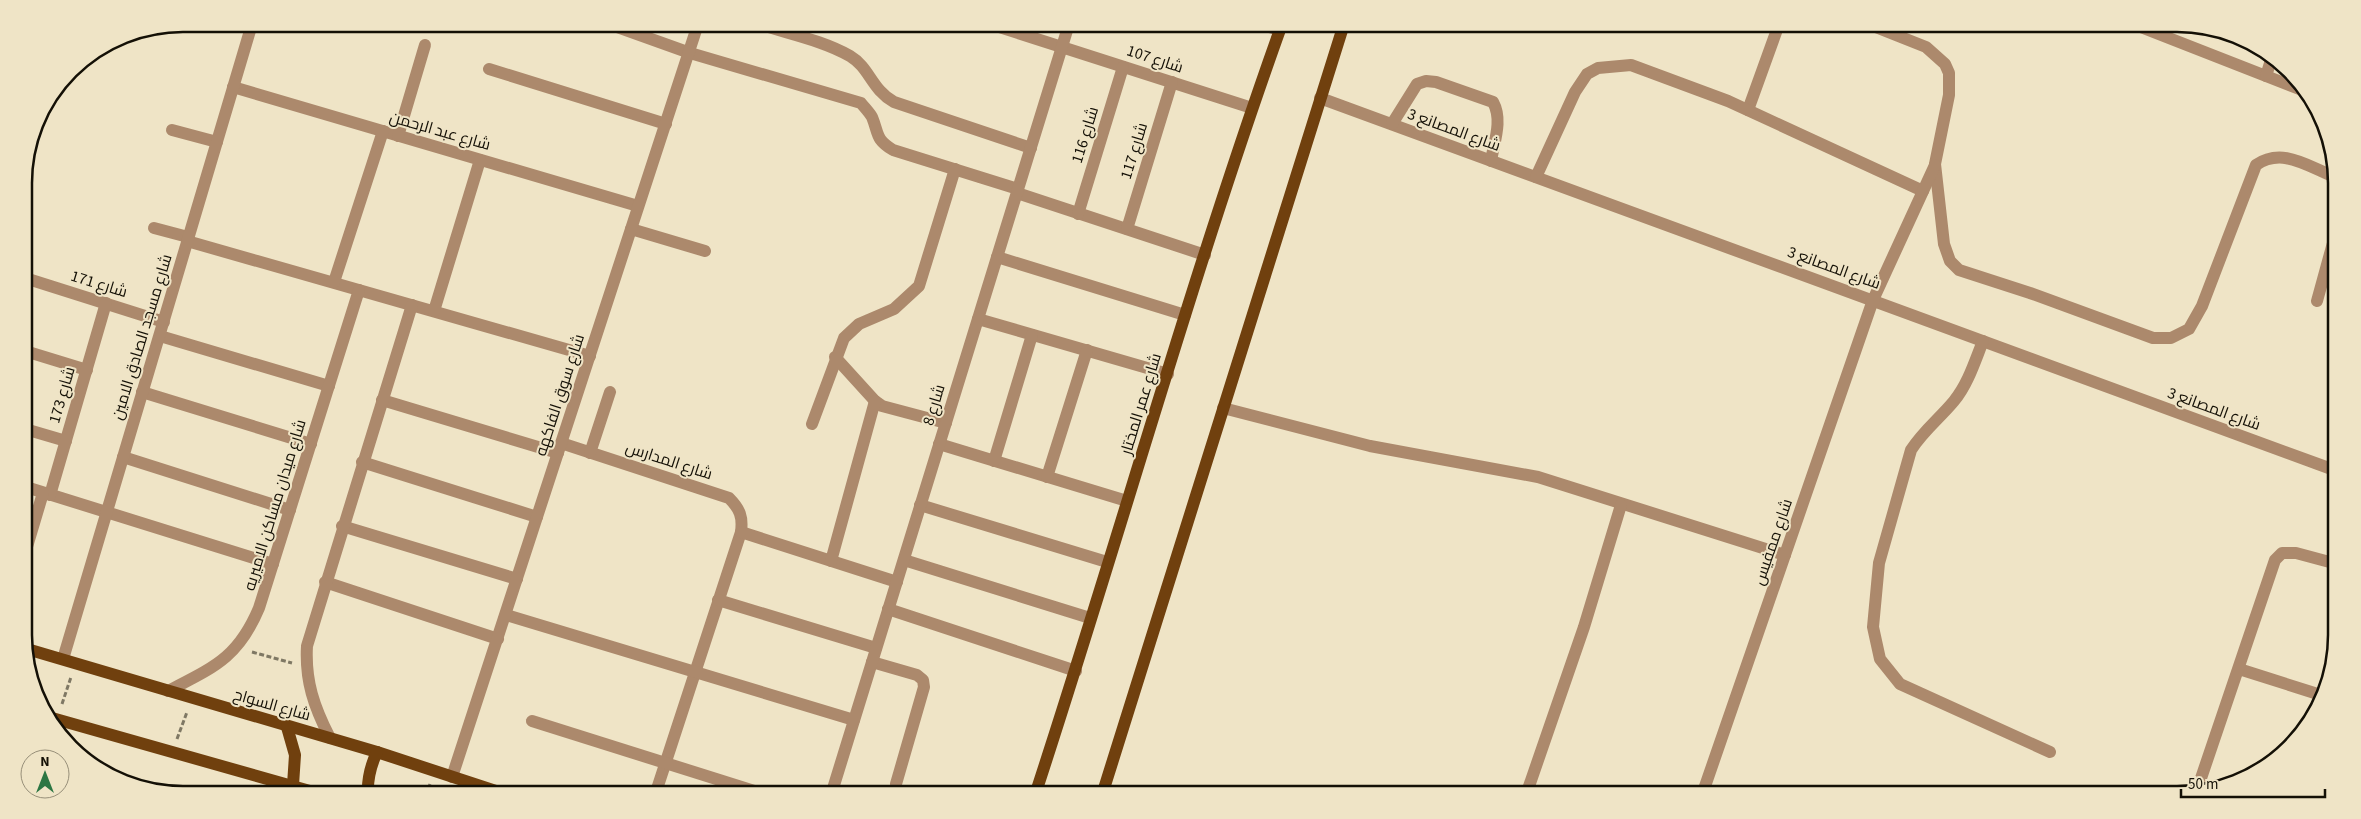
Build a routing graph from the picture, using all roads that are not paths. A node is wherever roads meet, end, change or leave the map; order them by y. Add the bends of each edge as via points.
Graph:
1 (1279, 32) edge
2 (1341, 32) edge
3 (1777, 32) edge
4 (1889, 32) edge
5 (2153, 32) edge
6 (249, 33) edge
7 (633, 33) edge
8 (696, 33) edge
9 (786, 33) edge
10 (1017, 33) edge
11 (1066, 33) edge
12 (425, 45) dead end
13 (1062, 47) junction
14 (690, 53) junction
15 (2270, 64) edge
16 (1123, 67) junction
17 (489, 68) dead end
18 (2266, 76) junction
19 (1172, 82) junction
20 (2293, 86) edge
21 (233, 87) junction
22 (1320, 98) junction
23 (1252, 108) junction
24 (1748, 110) junction
25 (666, 124) junction
26 (1392, 124) junction
27 (172, 130) dead end
28 (383, 131) junction
29 (398, 136) junction
30 (217, 142) junction
31 (1031, 148) junction
32 (480, 160) junction
33 (1491, 161) junction
34 (1935, 164) junction
35 (955, 170) junction
36 (2328, 174) edge
37 (1536, 177) junction
38 (1017, 191) junction
39 (1923, 191) junction
40 (638, 206) junction
41 (1078, 214) junction
42 (154, 228) dead end
43 (632, 228) junction
44 (1127, 230) junction
45 (188, 239) junction
46 (705, 251) dead end
47 (1205, 255) junction
48 (997, 257) junction
49 (2328, 261) edge
50 (33, 280) edge
51 (334, 282) junction
52 (359, 290) junction
53 (1873, 300) junction
54 (2317, 301) dead end
55 (106, 303) junction
56 (412, 305) junction
57 (434, 311) junction
58 (1185, 315) junction
59 (978, 319) junction
60 (164, 322) junction
61 (1032, 335) junction
62 (160, 336) junction
63 (1983, 341) junction
64 (1087, 350) junction
65 (33, 353) edge
66 (590, 356) junction
67 (835, 357) junction
68 (87, 370) junction
69 (1168, 374) junction
70 (329, 386) junction
71 (142, 392) junction
72 (610, 392) dead end
73 (382, 400) junction
74 (875, 401) junction
75 (1224, 408) junction
76 (946, 423) junction
77 (812, 424) dead end
78 (32, 432) edge
79 (66, 441) junction
80 (311, 444) junction
81 (939, 444) junction
82 (560, 448) junction
83 (590, 453) junction
84 (122, 457) junction
85 (994, 460) junction
86 (362, 462) junction
87 (2328, 468) edge
88 (1047, 477) junction
89 (32, 489) edge
90 (46, 494) junction
91 (1127, 501) junction
92 (920, 505) junction
93 (1622, 505) junction
94 (290, 510) junction
95 (105, 513) junction
96 (537, 517) junction
97 (342, 526) junction
98 (741, 532) junction
99 (32, 533) edge
100 (1785, 555) junction
101 (904, 560) junction
102 (831, 561) junction
103 (1107, 562) junction
104 (2328, 562) edge
105 (273, 564) junction
106 (517, 579) junction
107 (325, 582) junction
108 (897, 582) junction
109 (718, 600) junction
110 (888, 609) junction
111 (506, 614) junction
112 (1090, 618) junction
113 (498, 639) junction
114 (876, 648) junction
115 (34, 651) edge
116 (70, 661) junction
117 (872, 662) junction
118 (2239, 669) junction
119 (1076, 671) junction
120 (695, 672) junction
121 (168, 691) junction
122 (2317, 694) edge
123 (59, 720) edge
124 (854, 720) junction
125 (532, 721) dead end
126 (287, 726) junction
127 (330, 738) junction
128 (377, 752) junction
129 (2050, 752) dead end
130 (665, 763) junction
131 (452, 777) junction
132 (896, 784) dead end
133 (293, 785) junction
134 (2199, 785) edge
135 (296, 786) edge
136 (367, 786) edge
137 (480, 786) edge
138 (658, 786) edge
139 (738, 786) edge
140 (834, 786) edge
141 (1038, 786) edge
142 (1105, 786) edge
143 (1529, 786) edge
144 (1705, 786) edge

1 - 23 main road, شارع عمر المختار
2 - 22 main road
3 - 24 street
4 - 34 street via 1926,47 1945,64 1949,73 1949,95
5 - 18 street
6 - 21 street, شارع مسجد الصادق الامين
7 - 14 street
8 - 14 street, شارع سوق الفاكهه
9 - 31 street via 850,56 864,68 876,89 894,102
10 - 13 street, شارع 107
11 - 13 street, شارع 8
12 - 29 street
13 - 16 street, شارع 107
13 - 31 street, شارع 8
14 - 25 street, شارع سوق الفاكهه
14 - 35 street via 861,104 871,116 881,143
15 - 18 street
16 - 19 street, شارع 107
16 - 41 street, شارع 116
17 - 25 street
18 - 20 street
19 - 23 street, شارع 107
19 - 44 street, شارع 117
21 - 28 street, شارع عبد الرحمن
21 - 30 street, شارع مسجد الصادق الامين
22 - 26 street, شارع المصانع 3
22 - 75 main road
23 - 47 main road, شارع عمر المختار
24 - 37 street via 1631,65 1598,68 1587,74 1574,92
24 - 39 street
25 - 40 street, شارع سوق الفاكهه
26 - 33 street, شارع المصانع 3
26 - 33 street via 1417,84 1426,81 1493,102 1499,119
27 - 30 street
28 - 29 street, شارع عبد الرحمن
28 - 51 street
29 - 32 street, شارع عبد الرحمن
30 - 45 street, شارع مسجد الصادق الامين
31 - 38 street, شارع 8
32 - 40 street, شارع عبد الرحمن
32 - 57 street
33 - 37 street, شارع المصانع 3
34 - 36 street via 1944,244 1950,261 1959,270 2153,338 2171,338 2189,329 2202,306 2256,165 2266,158 2284,156
34 - 39 street, شارع ممفيس
35 - 38 street
35 - 67 street via 919,286 894,309 859,324 844,338
37 - 53 street, شارع المصانع 3
38 - 41 street
38 - 48 street, شارع 8
39 - 53 street, شارع ممفيس
40 - 43 street, شارع سوق الفاكهه
41 - 44 street
42 - 45 street
43 - 46 street
43 - 66 street, شارع سوق الفاكهه
44 - 47 street
45 - 51 street
45 - 60 street, شارع مسجد الصادق الامين
47 - 58 main road, شارع عمر المختار
48 - 58 street
48 - 59 street, شارع 8
49 - 54 street
50 - 55 street, شارع 171
51 - 52 street
52 - 56 street
52 - 70 street, شارع ميدان مساكن الاميريه
53 - 63 street, شارع المصانع 3
53 - 100 street, شارع ممفيس
55 - 60 street, شارع 171
55 - 68 street, شارع 173
56 - 57 street
56 - 73 street
57 - 66 street
58 - 69 main road, شارع عمر المختار
59 - 61 street
59 - 76 street, شارع 8
60 - 62 street, شارع مسجد الصادق الامين
61 - 64 street
61 - 85 street
62 - 70 street
62 - 71 street, شارع مسجد الصادق الامين
63 - 87 street, شارع المصانع 3
63 - 129 street via 1956,399 1921,434 1911,450 1879,563 1873,627 1880,659 1900,684
64 - 69 street
64 - 88 street
65 - 68 street
66 - 82 street, شارع سوق الفاكهه
67 - 74 street
67 - 77 street
68 - 79 street, شارع 173
69 - 91 main road, شارع عمر المختار
70 - 80 street, شارع ميدان مساكن الاميريه
71 - 80 street
71 - 84 street, شارع مسجد الصادق الامين
72 - 83 street
73 - 82 street, شارع المدارس
73 - 86 street
74 - 76 street via 891,410
74 - 102 street
75 - 93 street via 1370,446 1538,477
75 - 142 main road
76 - 81 street, شارع 8
78 - 79 street
79 - 90 street, شارع 173
80 - 94 street, شارع ميدان مساكن الاميريه
81 - 85 street
81 - 92 street, شارع 8
82 - 83 street, شارع المدارس
82 - 96 street, شارع سوق الفاكهه
83 - 98 street, شارع المدارس via 730,498 742,519
84 - 94 street
84 - 95 street, شارع مسجد الصادق الامين
85 - 88 street
86 - 96 street
86 - 97 street
88 - 91 street
89 - 90 street
90 - 95 street
90 - 99 street, شارع 173
91 - 103 main road, شارع عمر المختار
92 - 101 street, شارع 8
92 - 103 street
93 - 100 street
93 - 143 street
94 - 105 street, شارع ميدان مساكن الاميريه
95 - 105 street
95 - 116 street, شارع مسجد الصادق الامين
96 - 106 street, شارع سوق الفاكهه
97 - 106 street
97 - 107 street
98 - 102 street
98 - 109 street
100 - 144 street, شارع ممفيس
101 - 108 street, شارع 8
101 - 112 street
102 - 108 street
103 - 112 main road, شارع عمر المختار
104 - 118 street via 2296,553 2282,553 2275,560
105 - 121 street, شارع ميدان مساكن الاميريه via 250,629 236,648 215,667
106 - 111 street, شارع سوق الفاكهه
107 - 113 street
107 - 127 street via 311,626 306,666 308,688
108 - 110 street, شارع 8
109 - 114 street
109 - 120 street
110 - 114 street, شارع 8
110 - 119 street
111 - 113 street, شارع سوق الفاكهه
111 - 120 street
112 - 119 main road, شارع عمر المختار
113 - 131 street, شارع سوق الفاكهه
114 - 117 street, شارع 8
115 - 116 main road, شارع السواح
116 - 121 main road, شارع السواح
117 - 124 street, شارع 8
117 - 132 street via 924,680
118 - 122 street
118 - 134 street
119 - 141 main road, شارع عمر المختار
120 - 124 street
120 - 130 street
121 - 126 main road, شارع السواح
123 - 133 main road
124 - 140 street, شارع 8
125 - 130 street
126 - 127 main road, شارع السواح
126 - 133 main road via 295,756
127 - 128 main road, شارع السواح
128 - 131 main road, شارع السواح
128 - 136 main road via 370,766
130 - 138 street
130 - 139 street
131 - 137 main road, شارع السواح
133 - 135 main road

